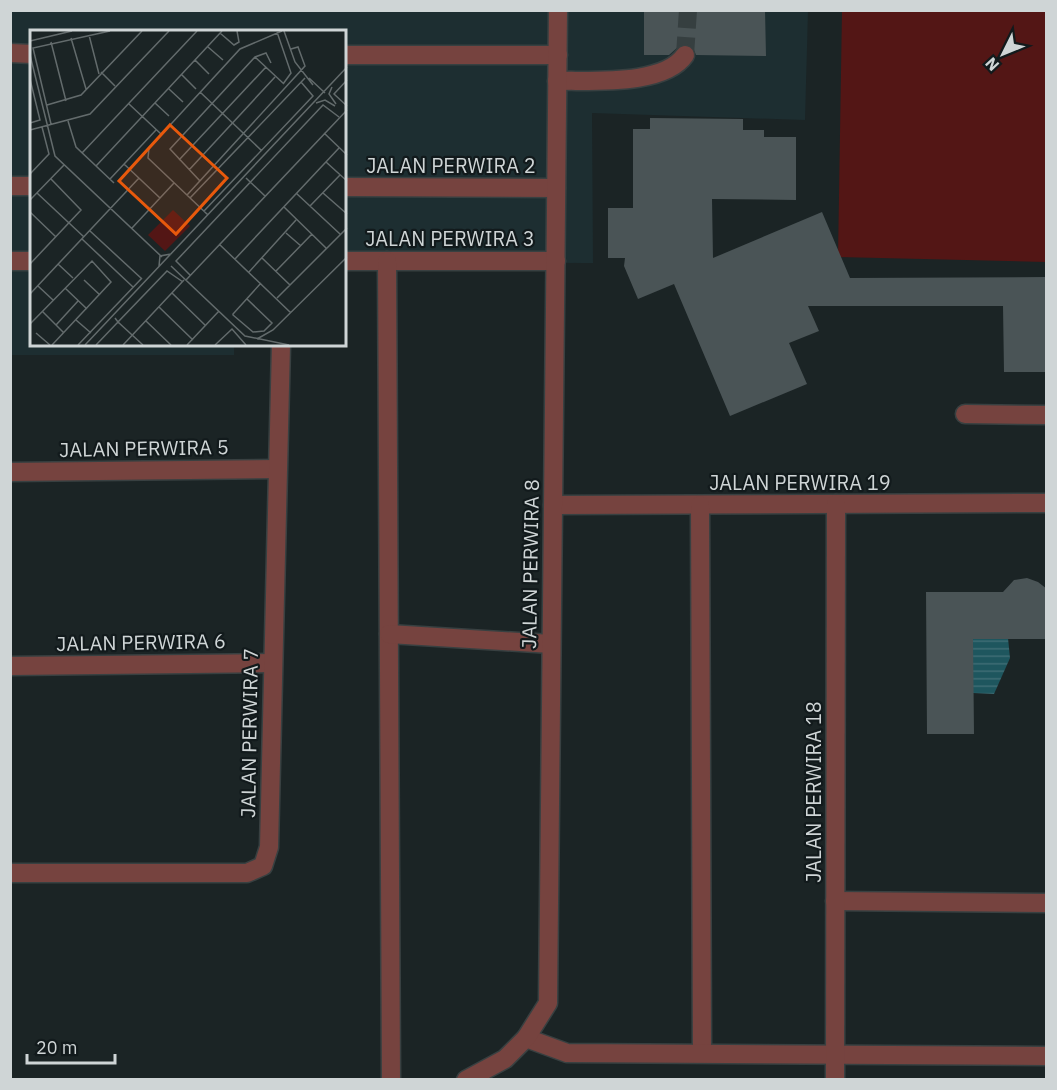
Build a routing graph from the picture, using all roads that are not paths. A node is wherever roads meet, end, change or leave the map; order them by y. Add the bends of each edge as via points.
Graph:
1 (558, 10) edge
2 (10, 53) edge
3 (30, 54) edge
4 (346, 55) edge
5 (558, 55) junction
6 (685, 55) dead end
7 (557, 81) junction
8 (10, 186) edge
9 (30, 186) edge
10 (346, 187) edge
11 (556, 188) junction
12 (10, 261) edge
13 (30, 261) edge
14 (346, 261) edge
15 (387, 261) junction
16 (556, 261) junction
17 (280, 346) edge
18 (965, 414) dead end
19 (1047, 415) edge
20 (277, 469) junction
21 (10, 472) edge
22 (1047, 503) edge
23 (836, 504) junction
24 (553, 505) junction
25 (700, 505) junction
26 (389, 634) junction
27 (551, 644) junction
28 (272, 663) junction
29 (10, 666) edge
30 (10, 873) edge
31 (836, 901) junction
32 (1047, 903) edge
33 (526, 1038) junction
34 (702, 1053) junction
35 (835, 1054) junction
36 (1047, 1056) edge
37 (391, 1080) edge
38 (466, 1080) edge
39 (835, 1080) edge

1 - 5 street, JALAN PERWIRA 8
2 - 3 street
4 - 5 street
5 - 7 street, JALAN PERWIRA 8
6 - 7 street via 679,64 649,76
7 - 11 street, JALAN PERWIRA 8
8 - 9 street
10 - 11 street, JALAN PERWIRA 2
11 - 16 street, JALAN PERWIRA 8
12 - 13 street
14 - 15 street, JALAN PERWIRA 3
15 - 16 street, JALAN PERWIRA 3
15 - 26 street
16 - 24 street, JALAN PERWIRA 8
17 - 20 street, JALAN PERWIRA 7
18 - 19 street
20 - 21 street, JALAN PERWIRA 5
20 - 28 street, JALAN PERWIRA 7
22 - 23 street, JALAN PERWIRA 19
23 - 25 street, JALAN PERWIRA 19
23 - 31 street, JALAN PERWIRA 18
24 - 25 street, JALAN PERWIRA 19
24 - 27 street, JALAN PERWIRA 8
25 - 34 street
26 - 27 street
26 - 37 street
27 - 33 street, JALAN PERWIRA 8 via 548,1003
28 - 29 street, JALAN PERWIRA 6
28 - 30 street, JALAN PERWIRA 7 via 269,847 263,866 247,873
31 - 32 street
31 - 35 street, JALAN PERWIRA 18
33 - 34 street via 567,1053
33 - 38 street, JALAN PERWIRA 8 via 505,1059
34 - 35 street
35 - 36 street
35 - 39 street, JALAN PERWIRA 18

